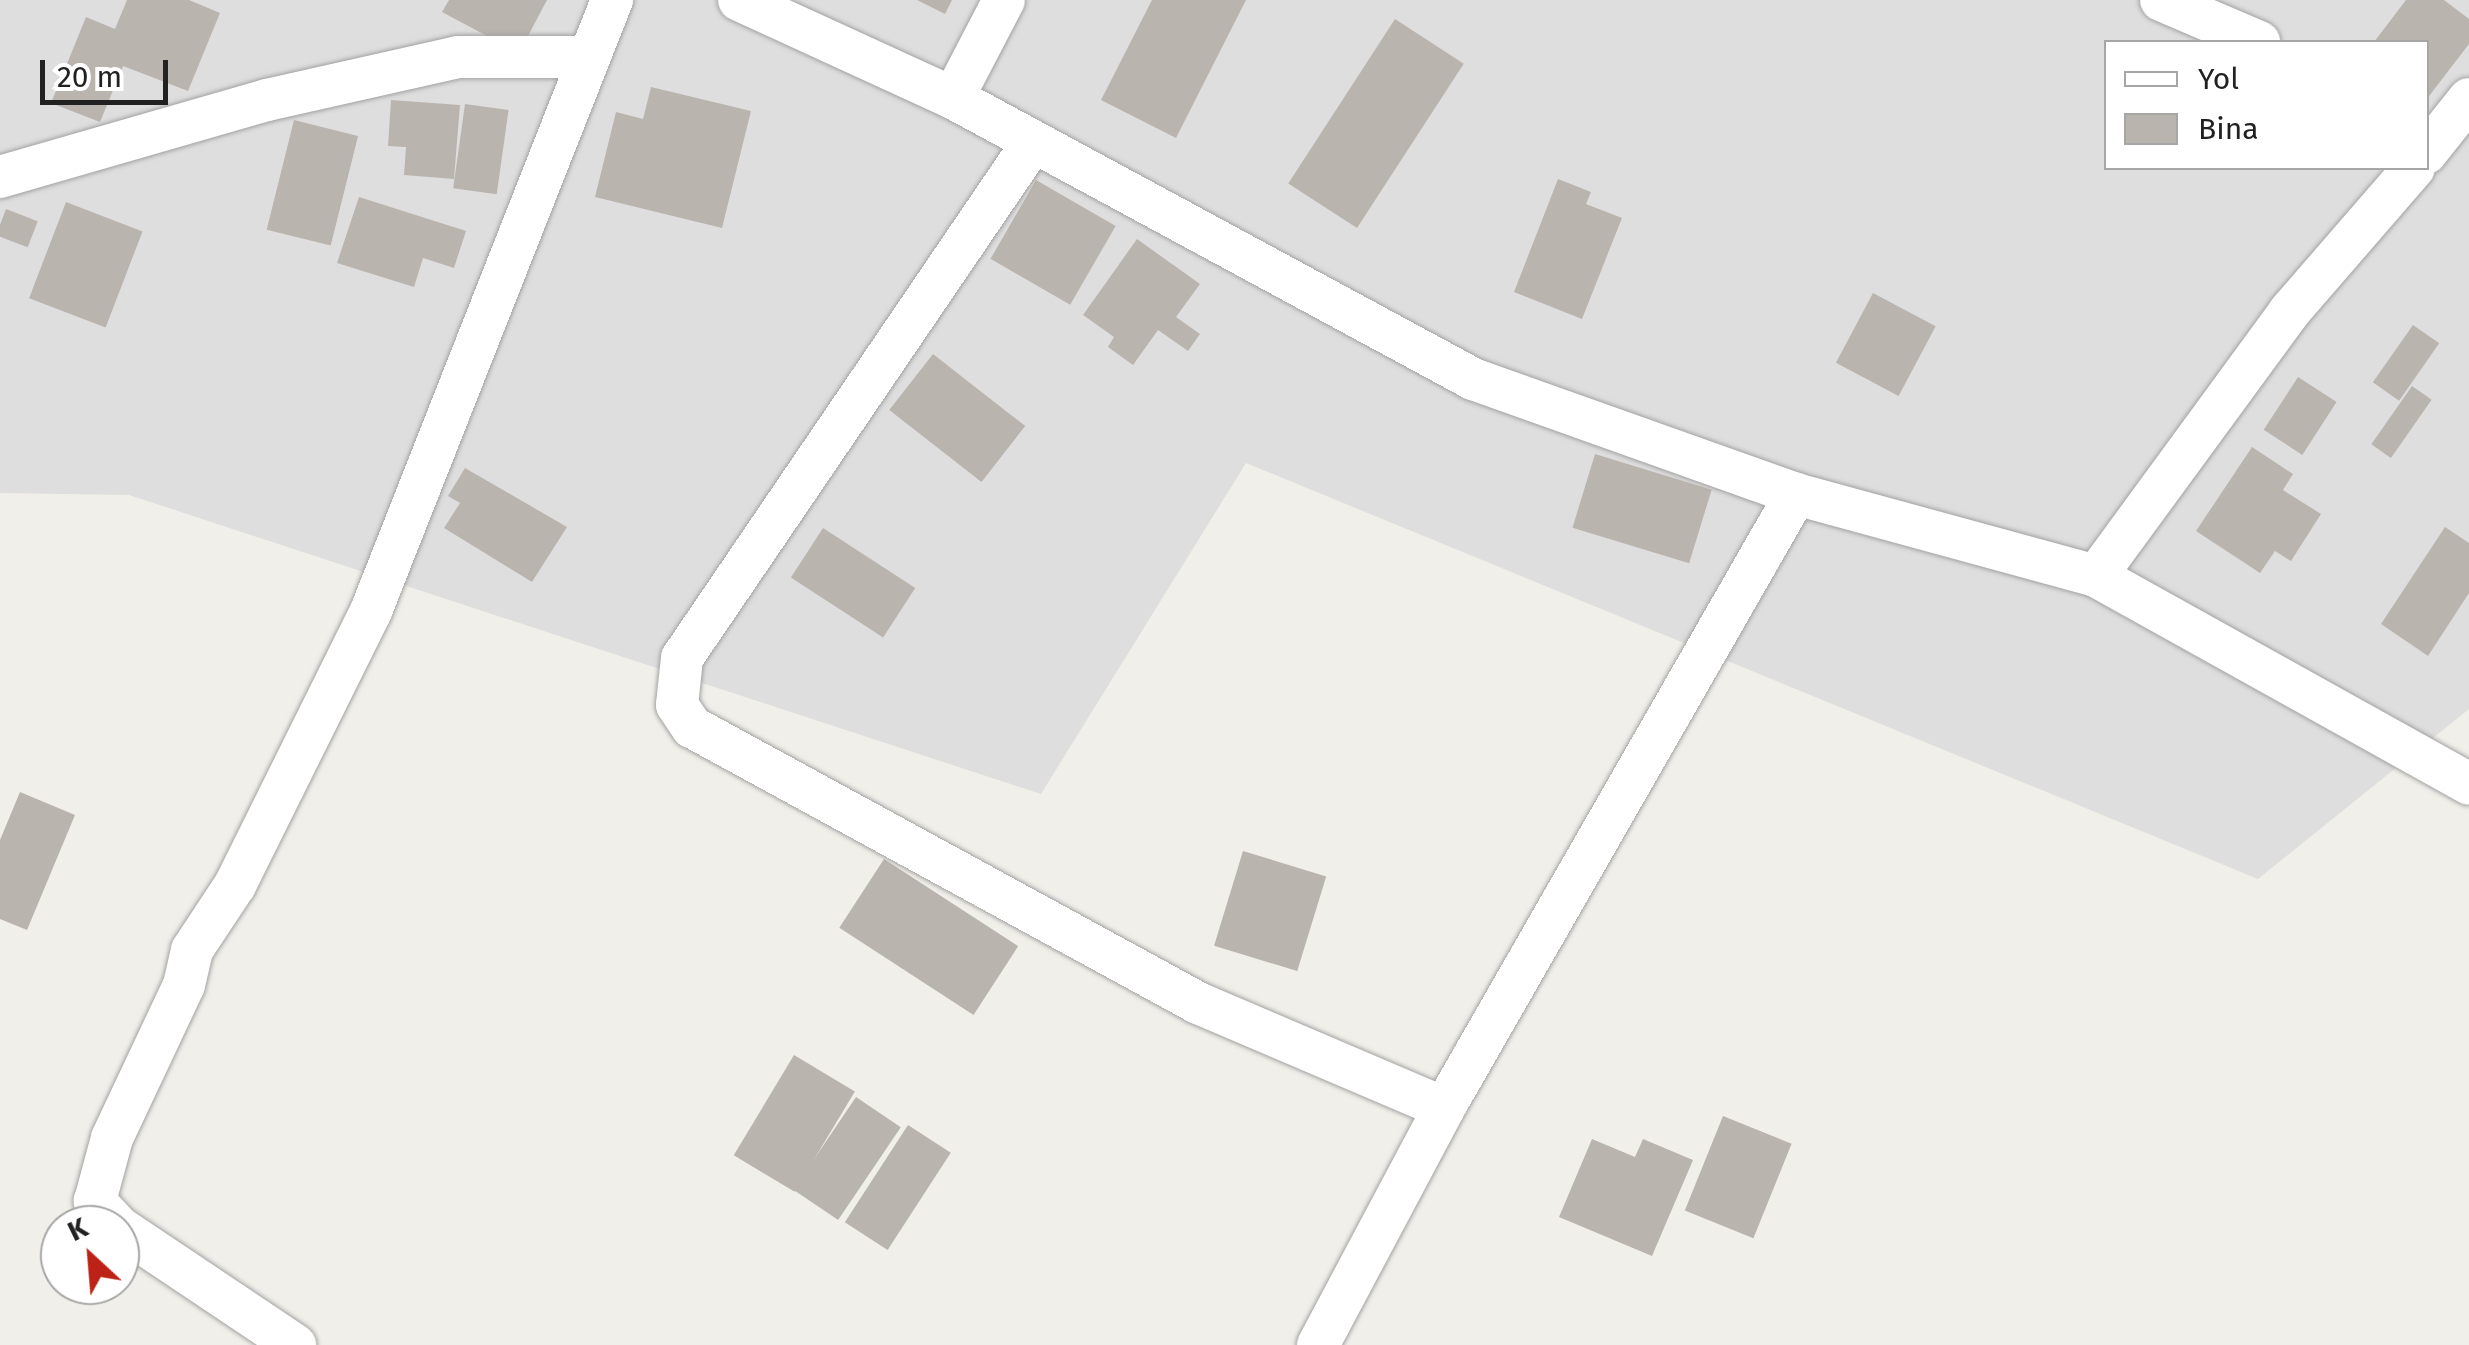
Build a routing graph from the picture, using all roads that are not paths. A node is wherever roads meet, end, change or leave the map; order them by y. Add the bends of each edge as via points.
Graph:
1 (612, 0) edge
2 (739, 0) edge
3 (1004, 0) edge
4 (2161, 0) edge
5 (2254, 40) edge
6 (588, 57) junction
7 (952, 98) junction
8 (2469, 99) edge
9 (1031, 145) junction
10 (2429, 145) edge
11 (2408, 170) edge
12 (0, 177) edge
13 (1796, 494) junction
14 (2096, 576) junction
15 (2469, 784) edge
16 (1444, 1108) junction
17 (100, 1205) edge
18 (140, 1240) edge
19 (295, 1345) edge
20 (1318, 1345) edge

1 - 6 street
2 - 7 street
3 - 7 street
4 - 5 street
6 - 12 street via 458,57 267,100
6 - 17 street via 371,611 235,885 192,950 184,985 112,1138
7 - 9 street
8 - 10 street
9 - 13 street via 1473,380
9 - 16 street via 682,658 676,705 692,727 1163,987
11 - 14 street via 2290,311
13 - 14 street
13 - 16 street
14 - 15 street
16 - 20 street
18 - 19 street

